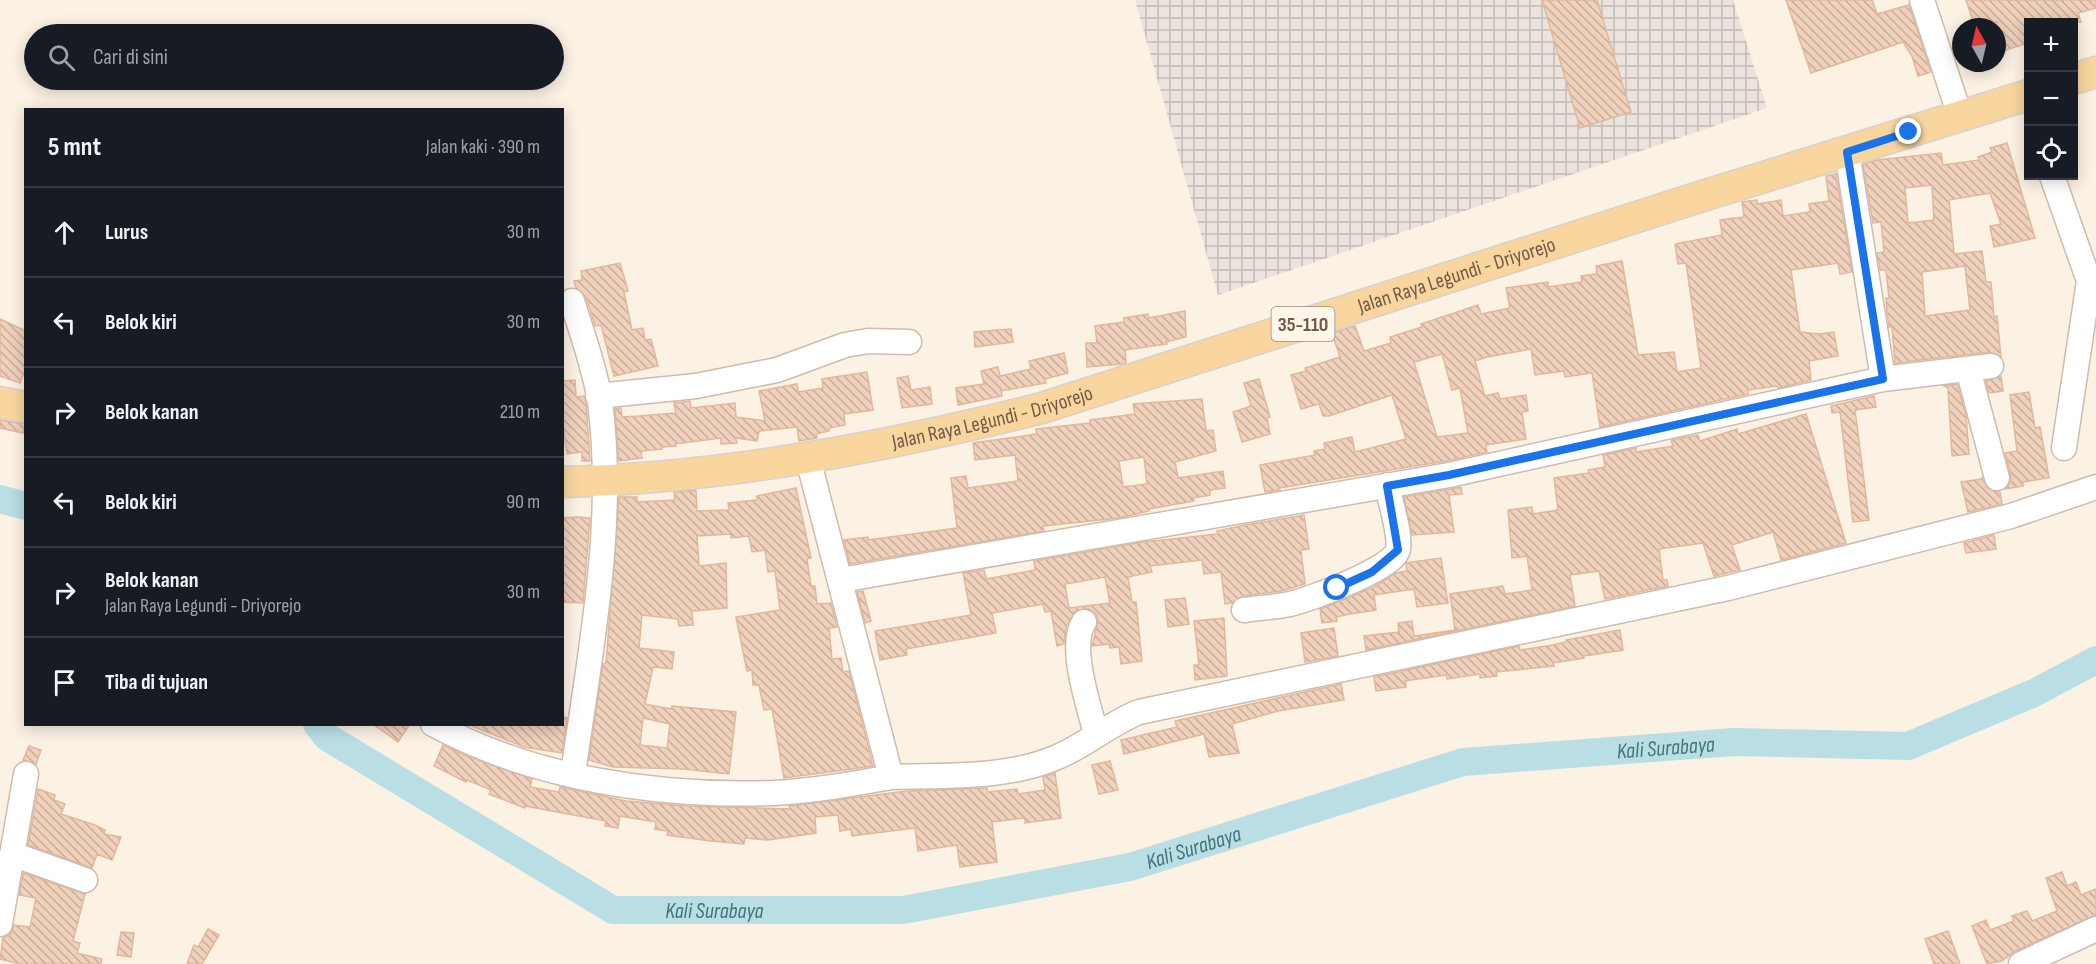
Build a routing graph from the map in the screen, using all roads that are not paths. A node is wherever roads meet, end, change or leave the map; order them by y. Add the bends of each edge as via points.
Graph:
1 (1922, 0) edge
2 (2096, 72) edge
3 (2078, 77) edge
4 (2024, 99) edge
5 (1960, 116) junction
6 (1847, 152) junction
7 (2054, 180) edge
8 (2092, 280) edge
9 (572, 301) dead end
10 (909, 342) dead end
11 (1883, 379) junction
12 (598, 396) junction
13 (0, 402) edge
14 (24, 407) edge
15 (2064, 448) dead end
16 (808, 459) junction
17 (1997, 478) dead end
18 (605, 481) junction
19 (564, 482) edge
20 (1387, 486) junction
21 (2096, 487) edge
22 (841, 580) junction
23 (1244, 610) dead end
24 (1084, 622) dead end
25 (437, 726) edge
26 (1096, 734) junction
27 (26, 774) dead end
28 (573, 774) junction
29 (891, 777) junction
30 (12, 854) junction
31 (85, 880) dead end
32 (1, 917) edge
33 (2096, 929) edge
34 (2021, 964) edge

1 - 5 street
2 - 3 main road
4 - 5 main road, Jalan Raya Legundi - Driyorejo / 35-110
5 - 6 main road, Jalan Raya Legundi - Driyorejo / 35-110
6 - 11 street
6 - 16 main road, Jalan Raya Legundi - Driyorejo / 35-110 via 1042,408
7 - 8 street
8 - 15 street
9 - 12 street
10 - 12 street via 868,341 845,345 777,370 696,386
11 - 17 street via 1980,368
11 - 20 street
12 - 18 street
13 - 14 main road
16 - 18 main road, Jalan Raya Legundi - Driyorejo / 35-110
16 - 22 street
18 - 19 main road, Jalan Raya Legundi - Driyorejo / 35-110
18 - 28 street via 604,542
20 - 22 street
20 - 23 street via 1398,544 1395,555 1372,572 1337,588 1291,603
21 - 26 street via 2011,516 1728,588 1139,712
22 - 29 street
24 - 26 street via 1078,644
25 - 28 street via 538,768
26 - 29 street via 1056,758 1029,768
27 - 30 street
28 - 29 street via 709,793 776,793
30 - 31 street
30 - 32 street
33 - 34 street

